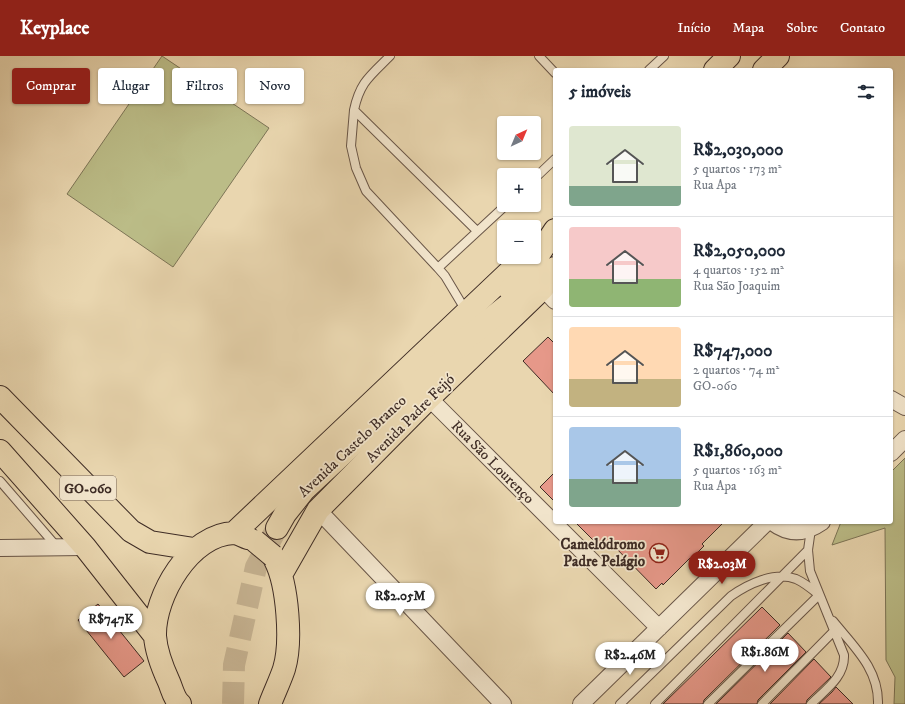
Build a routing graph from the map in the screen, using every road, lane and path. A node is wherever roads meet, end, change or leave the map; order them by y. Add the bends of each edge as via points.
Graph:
1 (390, 56) edge
2 (539, 56) edge
3 (664, 56) edge
4 (729, 56) edge
5 (778, 56) edge
6 (651, 68) edge
7 (717, 68) edge
8 (766, 68) edge
9 (553, 71) edge
10 (354, 110) junction
11 (553, 161) edge
12 (541, 172) edge
13 (498, 212) edge
14 (553, 231) edge
15 (477, 232) junction
16 (553, 232) edge
17 (541, 242) edge
18 (518, 264) edge
19 (438, 268) junction
20 (553, 270) edge
21 (551, 288) edge
22 (467, 312) junction
23 (469, 336) junction
24 (0, 398) edge
25 (429, 398) junction
26 (893, 400) edge
27 (905, 407) edge
28 (905, 439) edge
29 (0, 451) edge
30 (893, 451) edge
31 (0, 481) edge
32 (318, 510) junction
33 (553, 523) edge
34 (554, 524) edge
35 (765, 524) edge
36 (775, 524) edge
37 (817, 526) edge
38 (277, 528) tunnel mouth
39 (234, 533) junction
40 (85, 547) junction
41 (0, 548) edge
42 (57, 548) junction
43 (194, 550) junction
44 (808, 550) junction
45 (277, 565) junction
46 (781, 577) junction
47 (819, 595) junction
48 (828, 616) junction
49 (658, 628) junction
50 (834, 631) junction
51 (155, 636) junction
52 (180, 704) edge
53 (270, 704) edge
54 (503, 704) edge
55 (582, 704) edge
56 (620, 704) edge
57 (655, 704) edge
58 (708, 704) edge
59 (762, 704) edge
60 (811, 704) edge
61 (878, 704) edge

1 - 10 lane via 364,81 358,92
2 - 9 lane
3 - 6 lane
4 - 7 main road
5 - 8 main road
10 - 15 lane
10 - 19 lane via 351,146 356,168 366,190
11 - 12 lane
13 - 15 lane
14 - 17 main road
15 - 19 lane
16 - 23 main road, Avenida Castelo Branco via 529,269
18 - 22 main road
19 - 22 lane
20 - 23 main road, Avenida Castelo Branco
21 - 25 main road, Avenida Padre Feijó
22 - 39 main road
23 - 38 main road, Avenida Castelo Branco via 304,490
24 - 43 main road, GO-060 / GO-060 via 131,531 150,542
25 - 32 main road, Avenida Padre Feijó
25 - 33 street, Rua São Lourenço
26 - 27 street
28 - 30 street
29 - 40 main road, GO-060 / GO-060
31 - 42 lane
32 - 45 main road, Avenida Padre Feijó
32 - 54 street
34 - 49 street, Rua São Lourenço
35 - 49 street
36 - 37 street via 787,531 799,532
37 - 44 lane
39 - 43 main road via 212,538
39 - 45 main road, bridge via 255,541
40 - 42 street
40 - 51 main road, GO-060 / GO-060
41 - 42 street
43 - 51 main road via 176,571 165,591
44 - 46 lane
44 - 47 lane via 810,571
45 - 53 main road via 287,603 286,650 284,668
46 - 47 lane via 795,578
46 - 56 lane via 766,579 731,596
46 - 57 lane
47 - 48 lane
47 - 58 lane
48 - 50 lane
48 - 61 lane via 867,662 877,686
49 - 55 street
50 - 59 lane
50 - 60 lane via 844,655 844,663 836,679
51 - 52 main road, GO-060 via 163,669

